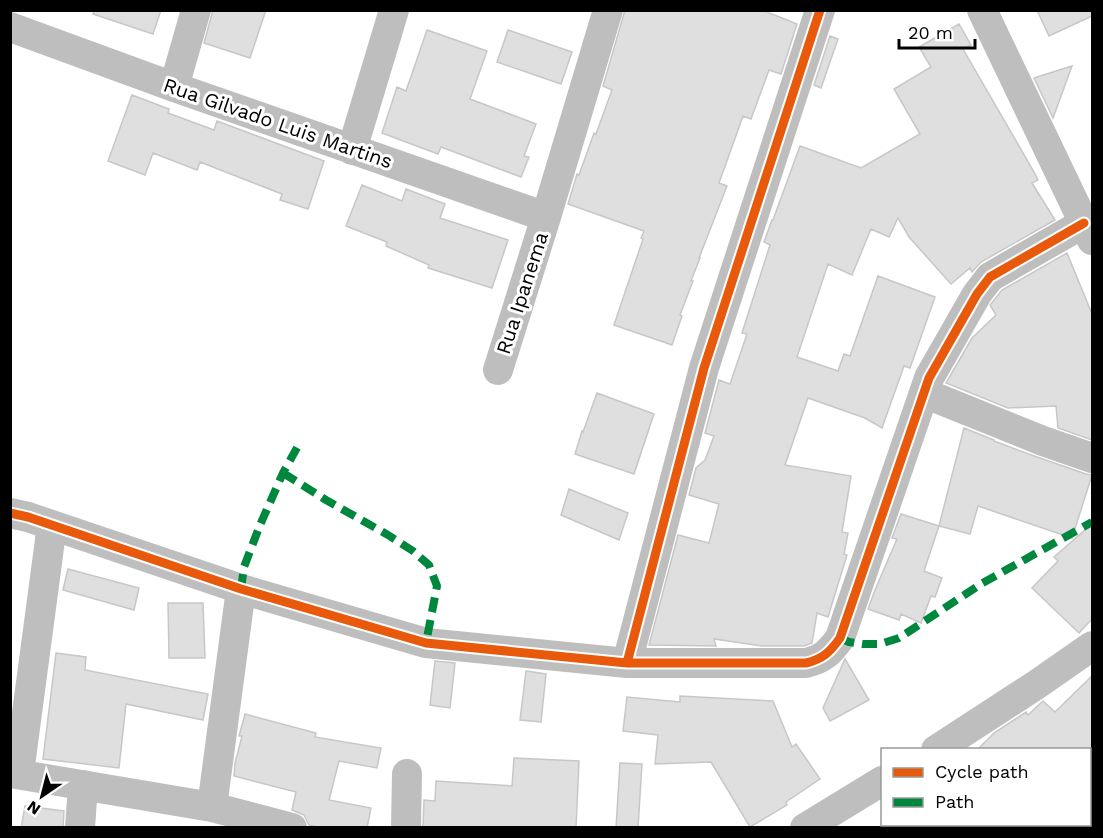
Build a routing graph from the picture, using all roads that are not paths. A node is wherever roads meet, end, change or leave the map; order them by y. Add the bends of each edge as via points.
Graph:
1 (196, 10) edge
2 (394, 10) edge
3 (608, 10) edge
4 (819, 10) edge
5 (981, 10) edge
6 (10, 27) edge
7 (174, 87) junction
8 (352, 150) junction
9 (546, 217) junction
10 (1088, 232) edge
11 (498, 370) dead end
12 (924, 393) junction
13 (1092, 458) edge
14 (10, 513) edge
15 (52, 525) junction
16 (241, 590) junction
17 (1092, 646) edge
18 (627, 663) junction
19 (950, 746) edge
20 (15, 773) edge
21 (407, 774) dead end
22 (881, 783) edge
23 (83, 785) junction
24 (212, 807) junction
25 (274, 826) edge
26 (80, 828) edge
27 (406, 828) edge
28 (805, 828) edge

1 - 7 street
2 - 8 street
3 - 9 street, Rua Ipanema
4 - 18 street via 704,368
5 - 10 street
6 - 7 street, Rua Gilvado Luis Martins
7 - 8 street, Rua Gilvado Luis Martins
8 - 9 street, Rua Gilvado Luis Martins
9 - 11 street, Rua Ipanema
10 - 12 street via 990,277 971,303
12 - 13 street
12 - 18 street via 840,638 830,651 817,661 806,663
14 - 15 street
15 - 16 street
15 - 20 street
16 - 18 street via 426,643
16 - 24 street
17 - 19 street
20 - 23 street
21 - 27 street
22 - 28 street
23 - 24 street
23 - 26 street
24 - 25 street

